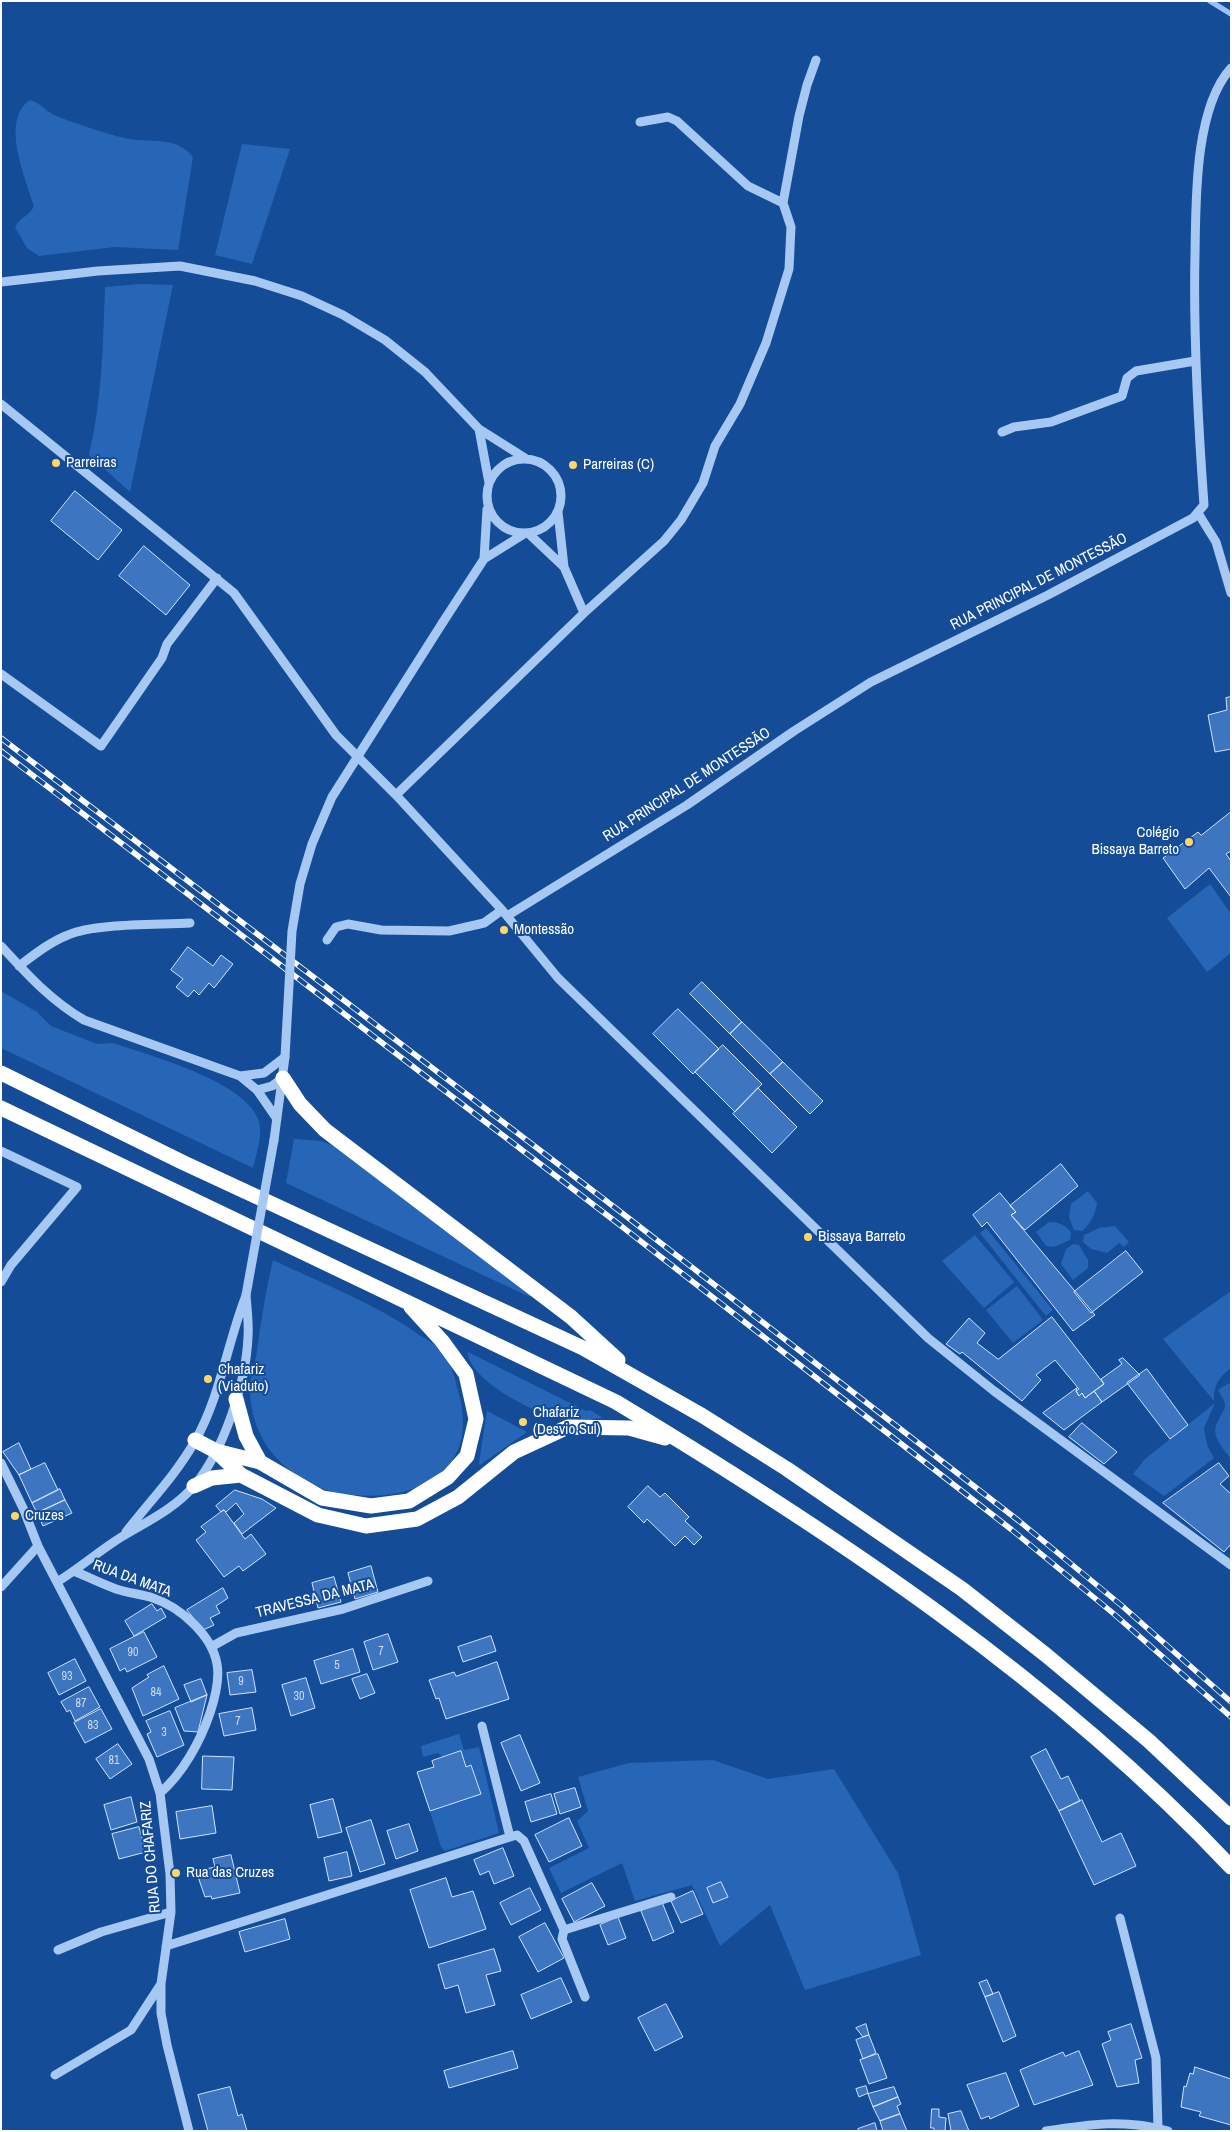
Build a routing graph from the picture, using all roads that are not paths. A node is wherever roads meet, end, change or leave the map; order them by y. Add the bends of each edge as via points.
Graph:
1 (816, 60) dead end
2 (1231, 68) edge
3 (640, 122) dead end
4 (783, 203) junction
5 (1, 282) edge
6 (1195, 361) junction
7 (1, 404) edge
8 (479, 430) junction
9 (1002, 432) dead end
10 (525, 458) junction
11 (489, 483) junction
12 (487, 504) junction
13 (558, 512) junction
14 (1198, 513) junction
15 (526, 533) junction
16 (484, 560) junction
17 (564, 567) junction
18 (217, 578) junction
19 (1231, 593) edge
20 (584, 613) junction
21 (1, 674) edge
22 (396, 795) junction
23 (505, 913) junction
24 (190, 923) dead end
25 (327, 940) dead end
26 (1, 946) edge
27 (19, 966) junction
28 (285, 1057) junction
29 (1, 1074) edge
30 (240, 1076) junction
31 (283, 1078) junction
32 (257, 1090) junction
33 (1, 1108) edge
34 (277, 1119) junction
35 (1, 1150) edge
36 (1, 1282) edge
37 (246, 1295) junction
38 (406, 1301) junction
39 (633, 1375) junction
40 (236, 1399) junction
41 (196, 1440) junction
42 (685, 1444) junction
43 (216, 1451) junction
44 (260, 1462) junction
45 (1, 1463) edge
46 (242, 1475) junction
47 (194, 1486) junction
48 (123, 1536) junction
49 (38, 1546) junction
50 (1231, 1565) edge
51 (74, 1572) junction
52 (428, 1581) dead end
53 (57, 1582) junction
54 (1, 1587) edge
55 (211, 1647) junction
56 (482, 1726) dead end
57 (160, 1793) junction
58 (1231, 1818) edge
59 (510, 1837) junction
60 (1231, 1866) edge
61 (672, 1898) dead end
62 (171, 1912) junction
63 (1120, 1918) dead end
64 (564, 1930) junction
65 (166, 1946) junction
66 (58, 1950) dead end
67 (161, 1984) junction
68 (586, 1997) dead end
69 (55, 2075) dead end
70 (1123, 2127) edge
71 (1140, 2127) edge
72 (1158, 2128) junction
73 (190, 2131) edge
74 (1046, 2131) edge
75 (1168, 2131) edge

1 - 4 street via 806,85
2 - 6 street via 1210,104 1196,194
3 - 4 street via 668,117 677,122 748,186
4 - 20 street via 791,228 789,269 766,344 740,404 715,446 703,483 664,541
5 - 8 street via 180,266 264,284 302,296 343,315 384,340 426,372
6 - 9 street via 1136,371 1127,378 1122,396 1051,422
6 - 14 street via 1204,505
7 - 18 street
8 - 10 street
8 - 11 street
10 - 11 street via 503,465 494,472
10 - 13 street via 536,460 553,472 561,492
11 - 12 street
12 - 15 street via 501,525
12 - 16 street
13 - 15 street via 546,527
13 - 17 street
14 - 19 street via 1216,542
14 - 23 street, RUA PRINCIPAL DE MONTESSÃO via 1048,594 871,682 687,805
15 - 16 street
15 - 17 street
16 - 28 street, bridge via 332,796 312,844 300,884 292,931
17 - 20 street
18 - 21 street via 167,644 162,658 101,746
18 - 22 street via 234,593 336,735
20 - 22 street
22 - 23 street
23 - 25 street, RUA PRINCIPAL DE MONTESSÃO via 484,923 449,931 381,930 348,924 336,927
23 - 50 street via 558,978 928,1338 1002,1397
24 - 27 street via 91,929 69,934 42,948
26 - 27 street
27 - 30 street via 45,993 84,1020
28 - 30 street via 264,1073
28 - 31 street
29 - 39 highway via 184,1163 583,1348
30 - 32 street
31 - 32 street via 272,1086
31 - 34 street
31 - 39 highway via 300,1104 325,1130 572,1317
32 - 34 street
33 - 38 highway
34 - 37 street, bridge
35 - 36 street via 77,1187 11,1265
37 - 40 street via 248,1336 245,1366
37 - 41 street via 220,1380
38 - 42 highway via 616,1402
38 - 44 highway via 466,1374 476,1419 467,1456 448,1478 409,1501 370,1506 322,1498
39 - 58 highway via 787,1469 962,1588 1149,1741
40 - 43 street
40 - 44 highway via 246,1436
41 - 43 highway
41 - 48 street via 175,1473
42 - 46 highway via 630,1428 568,1427 514,1452 458,1497 417,1519 366,1526 318,1515
42 - 60 highway via 779,1503 953,1624 1126,1765
43 - 44 highway
43 - 46 highway
43 - 47 street
45 - 49 street, RUA DO CHAFARIZ
46 - 47 highway via 212,1478
47 - 48 street via 169,1509
48 - 51 street
49 - 53 street, RUA DO CHAFARIZ
49 - 54 street
51 - 53 street
51 - 55 street, RUA DA MATA via 169,1606 187,1618
52 - 55 street, TRAVESSA DA MATA via 342,1609 236,1633
53 - 57 street, RUA DO CHAFARIZ via 149,1759
55 - 57 street, RUA DA MATA via 218,1665 208,1716 179,1774
56 - 59 street
57 - 62 street, RUA DO CHAFARIZ via 170,1874
59 - 64 street via 517,1836 524,1841
59 - 65 street
61 - 64 street
62 - 65 street, RUA DO CHAFARIZ
62 - 66 street via 101,1932
63 - 72 street via 1156,2058
64 - 68 street via 562,1939
65 - 67 street, RUA DO CHAFARIZ
67 - 69 street via 131,2030
67 - 73 street, RUA DO CHAFARIZ via 167,2045
70 - 71 street
70 - 74 street via 1092,2123
71 - 72 street
72 - 75 street

